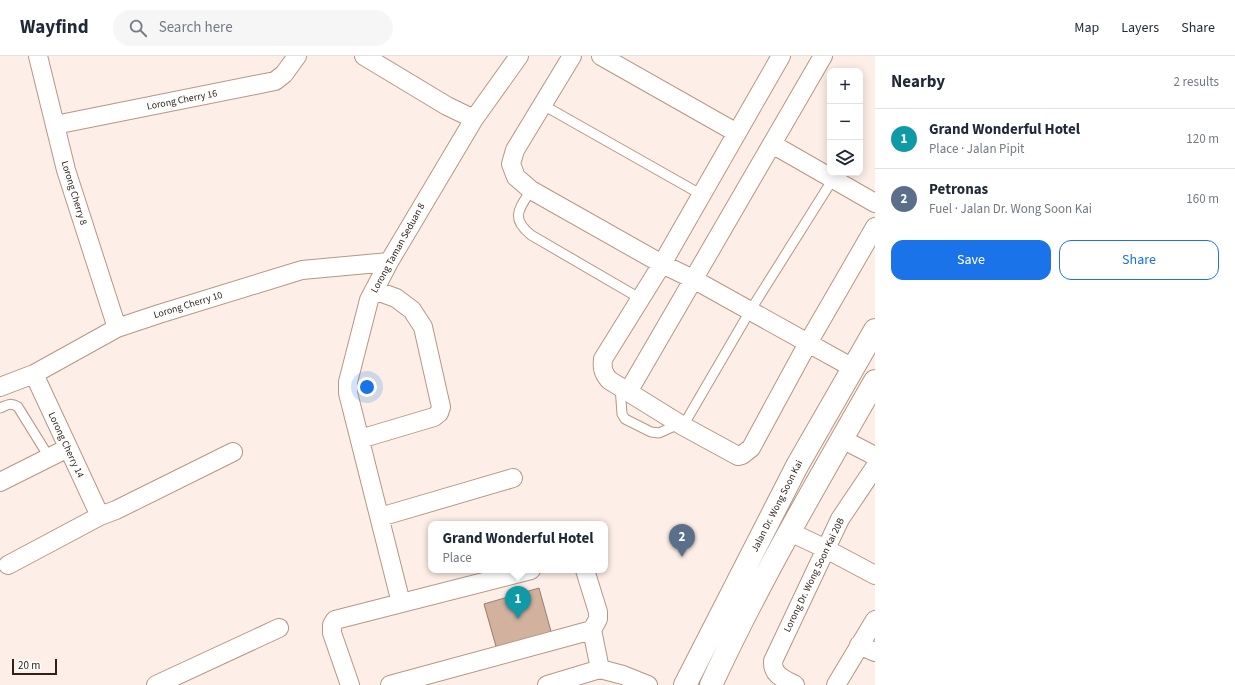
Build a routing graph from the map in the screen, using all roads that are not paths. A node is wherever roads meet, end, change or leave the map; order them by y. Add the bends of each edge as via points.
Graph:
1 (38, 56) edge
2 (297, 56) edge
3 (364, 56) edge
4 (519, 56) edge
5 (572, 56) edge
6 (601, 56) edge
7 (781, 56) edge
8 (823, 56) edge
9 (542, 104) junction
10 (474, 118) junction
11 (55, 125) junction
12 (737, 133) junction
13 (772, 144) junction
14 (833, 179) junction
15 (531, 190) junction
16 (702, 195) junction
17 (875, 203) edge
18 (875, 226) edge
19 (389, 262) junction
20 (662, 264) junction
21 (693, 280) junction
22 (374, 290) junction
23 (641, 299) junction
24 (750, 311) junction
25 (117, 328) junction
26 (875, 330) edge
27 (808, 343) junction
28 (853, 368) junction
29 (34, 374) junction
30 (875, 381) edge
31 (0, 387) edge
32 (624, 389) junction
33 (0, 408) edge
34 (681, 425) junction
35 (360, 439) junction
36 (842, 439) junction
37 (68, 448) junction
38 (233, 452) dead end
39 (875, 456) edge
40 (49, 457) junction
41 (875, 467) edge
42 (513, 478) dead end
43 (0, 482) edge
44 (100, 516) junction
45 (380, 517) junction
46 (790, 532) junction
47 (826, 549) junction
48 (8, 565) dead end
49 (519, 573) edge
50 (585, 573) edge
51 (875, 575) edge
52 (402, 602) junction
53 (875, 620) edge
54 (279, 628) dead end
55 (592, 630) junction
56 (867, 649) edge
57 (600, 669) junction
58 (158, 685) edge
59 (350, 685) edge
60 (390, 685) edge
61 (547, 685) edge
62 (648, 685) edge
63 (685, 685) edge
64 (710, 685) edge
65 (795, 685) edge
66 (836, 685) edge

1 - 11 street, Lorong Cherry 8
2 - 11 street, Lorong Cherry 16 via 284,74 275,81
3 - 10 street via 447,106
4 - 10 street, Lorong Taman Seduan 8
5 - 9 street
6 - 12 street
7 - 12 street
8 - 13 street
9 - 15 street via 515,150 511,164 516,177
9 - 16 lane
10 - 19 street, Lorong Taman Seduan 8
11 - 25 street, Lorong Cherry 8 via 66,170
12 - 16 street
13 - 14 street
13 - 21 street
14 - 17 street
14 - 24 lane
15 - 20 street
15 - 23 lane via 519,208 518,220 522,228
16 - 20 street
18 - 27 street
19 - 22 street, Lorong Taman Seduan 8
19 - 25 street, Lorong Cherry 10 via 302,270
20 - 21 street
20 - 23 street
21 - 24 street
21 - 32 street
22 - 35 street, Lorong Taman Seduan 8 via 367,307 348,382 348,393
22 - 35 street via 396,298 412,310 423,327 441,407 434,417
23 - 32 street via 603,359 604,374
24 - 27 street
24 - 34 lane
25 - 29 street, Lorong Cherry 10
26 - 28 main road, Jalan Dr. Wong Soon Kai
27 - 28 street
27 - 34 street via 751,448 742,455 738,456
28 - 63 main road, Jalan Dr. Wong Soon Kai via 798,466
29 - 31 street, Lorong Cherry 10
29 - 37 street, Lorong Cherry 14
30 - 36 main road
32 - 34 street
32 - 34 lane via 622,414 626,419 651,432 659,433
33 - 40 lane via 10,404 18,407
35 - 45 street, Lorong Taman Seduan 8
36 - 39 street
36 - 46 main road
37 - 40 street
37 - 44 street, Lorong Cherry 14
38 - 44 street
40 - 43 street
41 - 47 street, Lorong Dr. Wong Soon Kai 20B via 840,519
42 - 45 street
44 - 48 street
45 - 52 street, Lorong Taman Seduan 8
46 - 47 street
46 - 64 main road
47 - 51 street
47 - 65 street, Lorong Dr. Wong Soon Kai 20B via 775,656 773,667 779,677
49 - 52 street
50 - 55 street via 598,612 598,620
52 - 59 street via 335,620 332,633
53 - 56 street
54 - 58 street
55 - 57 street
55 - 60 street
56 - 66 street
57 - 61 street
57 - 62 street

